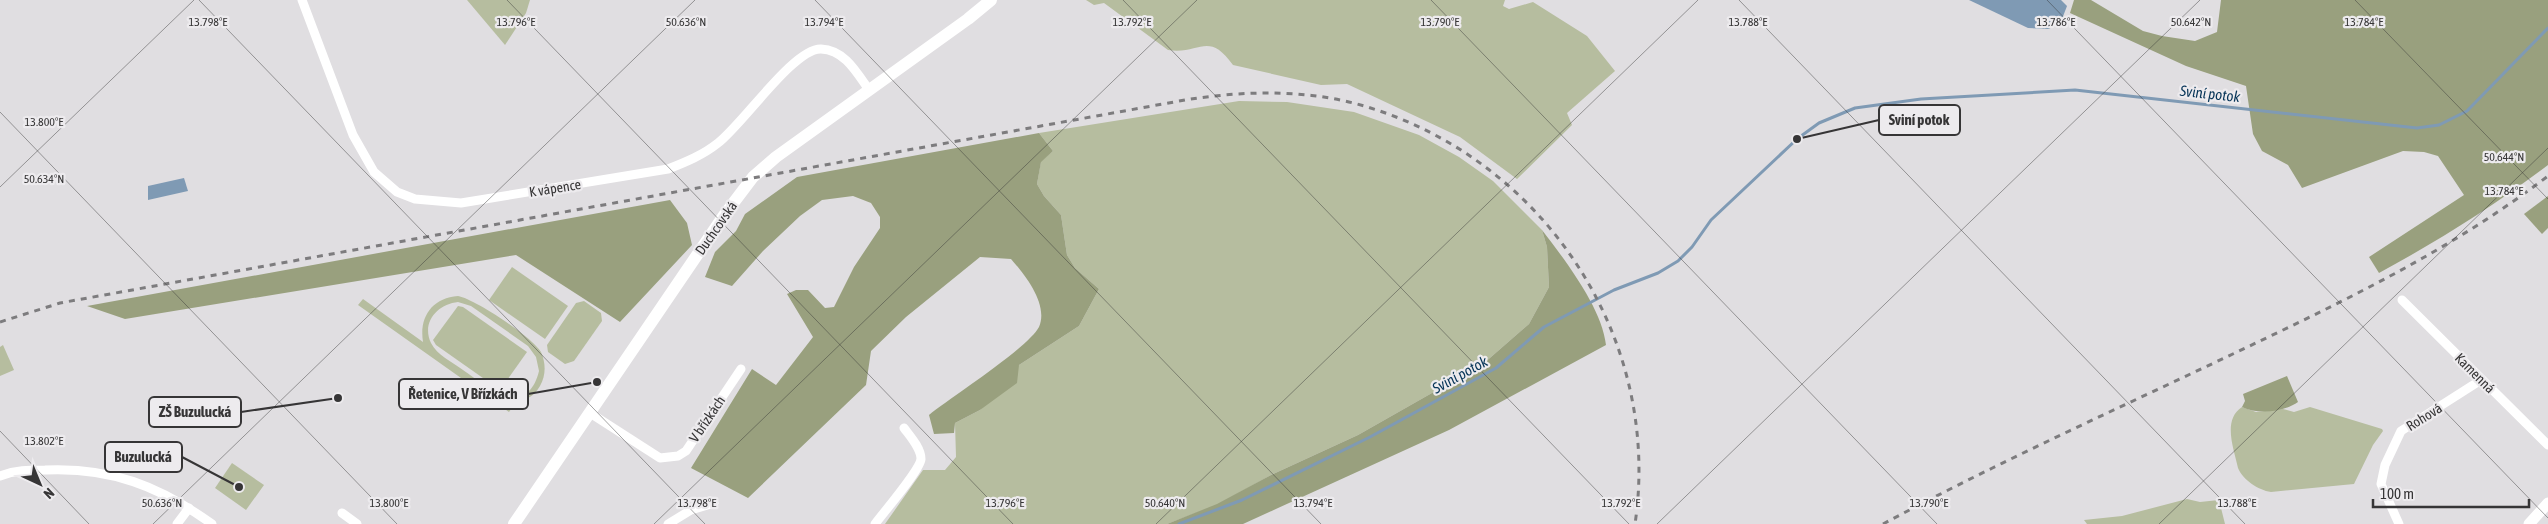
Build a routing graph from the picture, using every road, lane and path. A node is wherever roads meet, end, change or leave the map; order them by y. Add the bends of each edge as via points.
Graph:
1 (302, 0) edge
2 (991, 0) edge
3 (869, 90) junction
4 (2402, 300) dead end
5 (741, 369) dead end
6 (2482, 380) junction
7 (590, 413) junction
8 (904, 428) dead end
9 (2548, 445) edge
10 (0, 476) edge
11 (714, 503) dead end
12 (2548, 503) edge
13 (189, 508) junction
14 (342, 512) dead end
15 (177, 524) edge
16 (212, 524) edge
17 (357, 524) edge
18 (514, 524) edge
19 (668, 524) edge
20 (876, 524) edge
21 (2400, 524) edge
22 (2529, 524) edge

1 - 3 street, K vápence via 353,135 365,158 374,172 392,187 415,199 461,203 668,169 695,158 718,143 785,72 810,51 820,49 838,53
2 - 3 main road, Duchcovská
3 - 7 main road, Duchcovská via 786,149 753,177
4 - 6 street, Kamenná
5 - 7 street, V břízkách via 686,450 678,456 660,458
6 - 9 street, Kamenná
6 - 21 street, Rohová via 2401,431 2385,465 2382,484
7 - 18 main road, Duchcovská
8 - 20 street via 921,460
10 - 13 street via 12,471 78,468 130,478
11 - 19 street via 692,510
12 - 22 street
13 - 15 street
13 - 16 street
14 - 17 street

